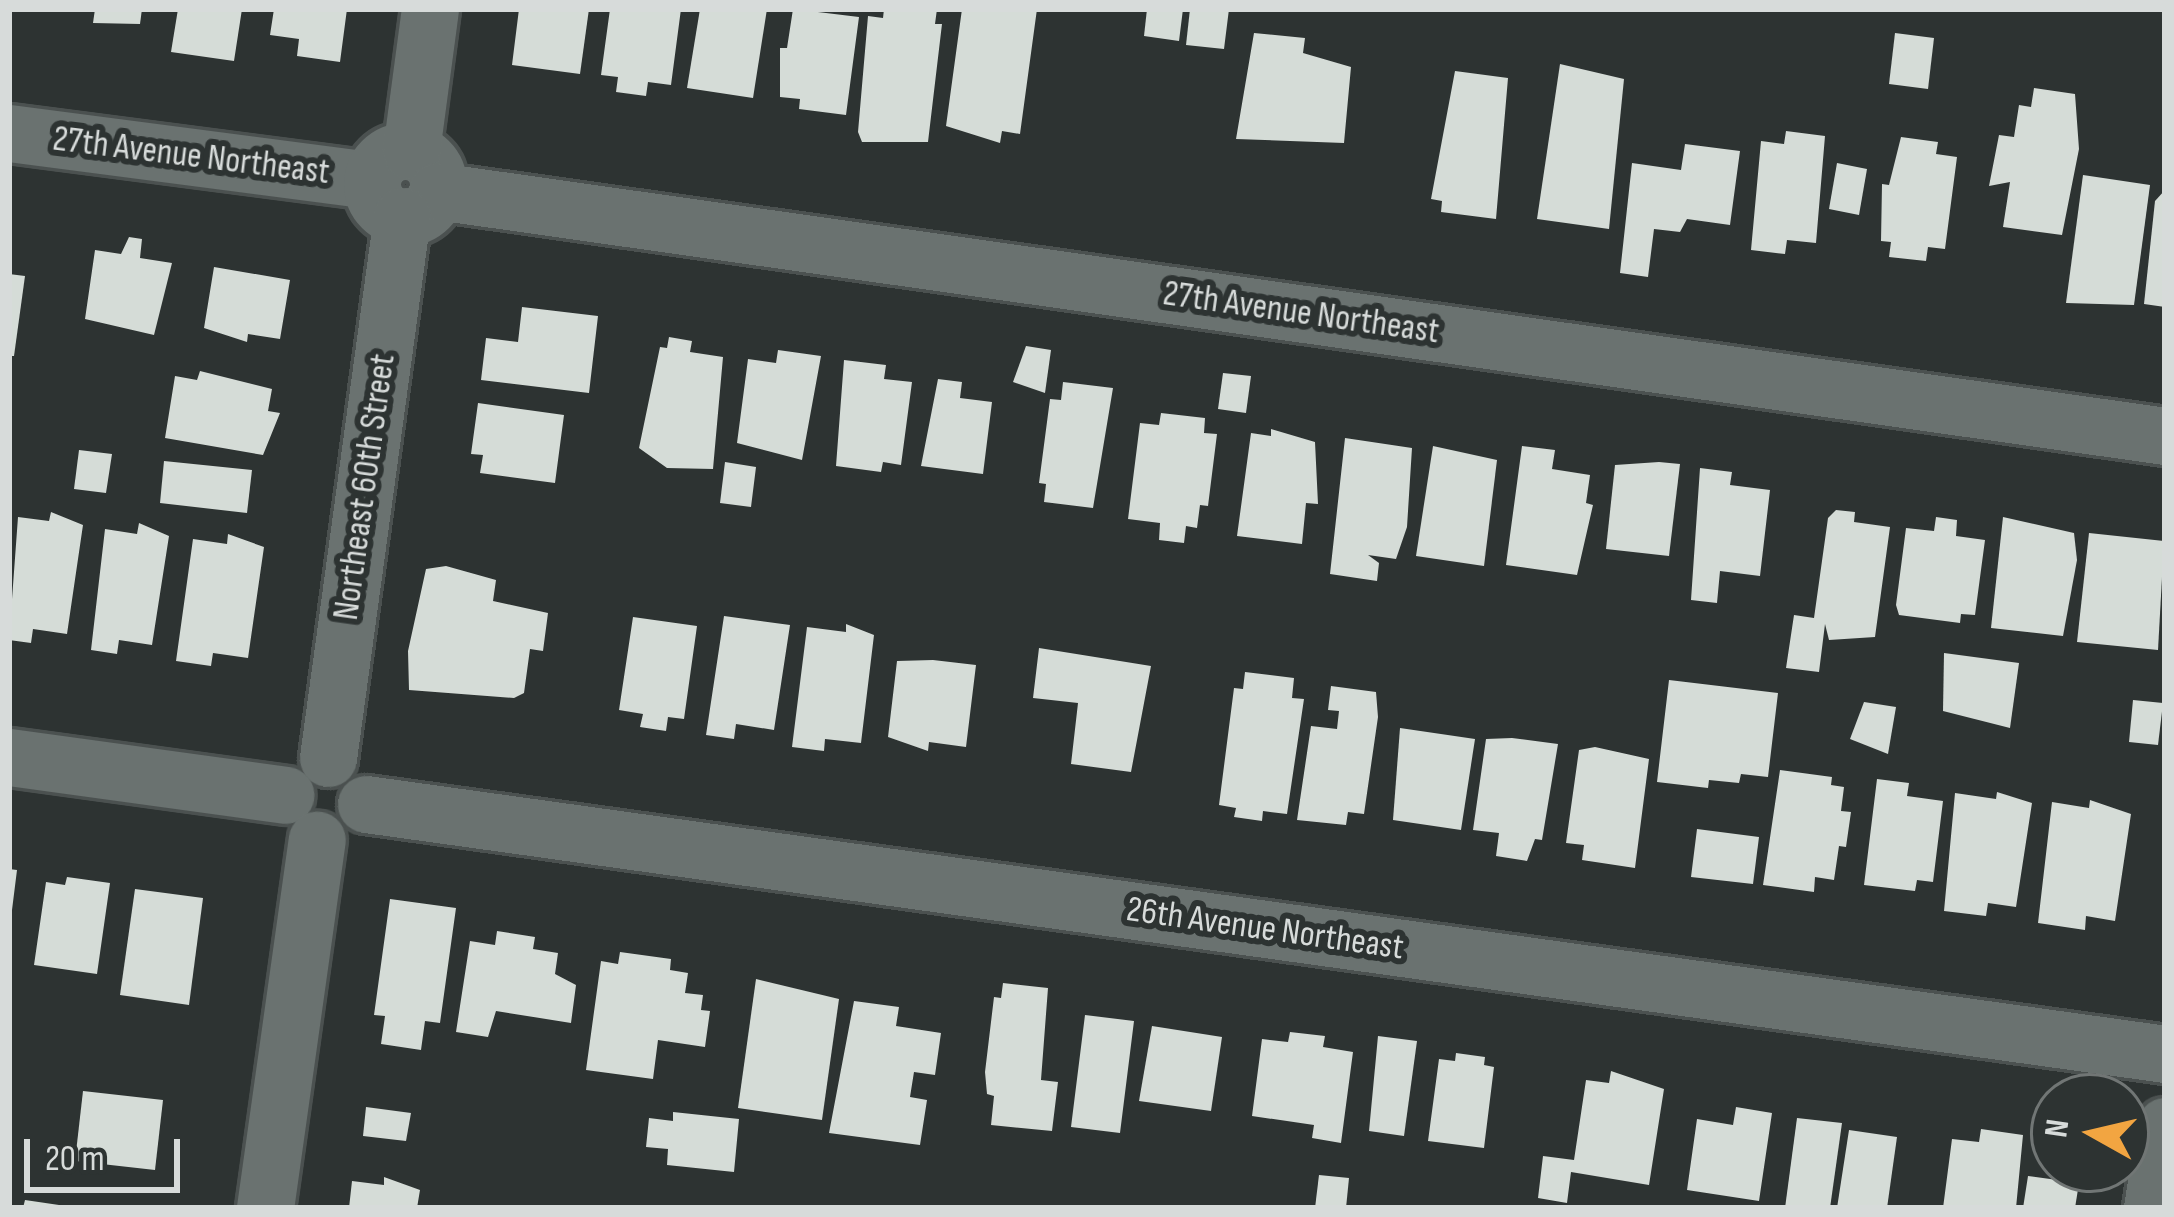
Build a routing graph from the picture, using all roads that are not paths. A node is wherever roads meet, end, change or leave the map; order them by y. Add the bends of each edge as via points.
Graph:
1 (430, 9) edge
2 (9, 133) edge
3 (406, 185) junction
4 (2165, 436) edge
5 (9, 757) edge
6 (328, 758) junction
7 (366, 804) junction
8 (301, 817) junction
9 (2165, 1054) edge
10 (2165, 1126) edge
11 (265, 1208) edge
12 (2152, 1208) edge

1 - 3 street, Northeast 60th Street
2 - 3 street, 27th Avenue Northeast
3 - 4 street, 27th Avenue Northeast
3 - 6 street, Northeast 60th Street
5 - 8 street
6 - 7 street via 358,774
6 - 8 street via 299,767
7 - 8 street via 356,827
7 - 9 street, 26th Avenue Northeast
8 - 11 street
10 - 12 street

